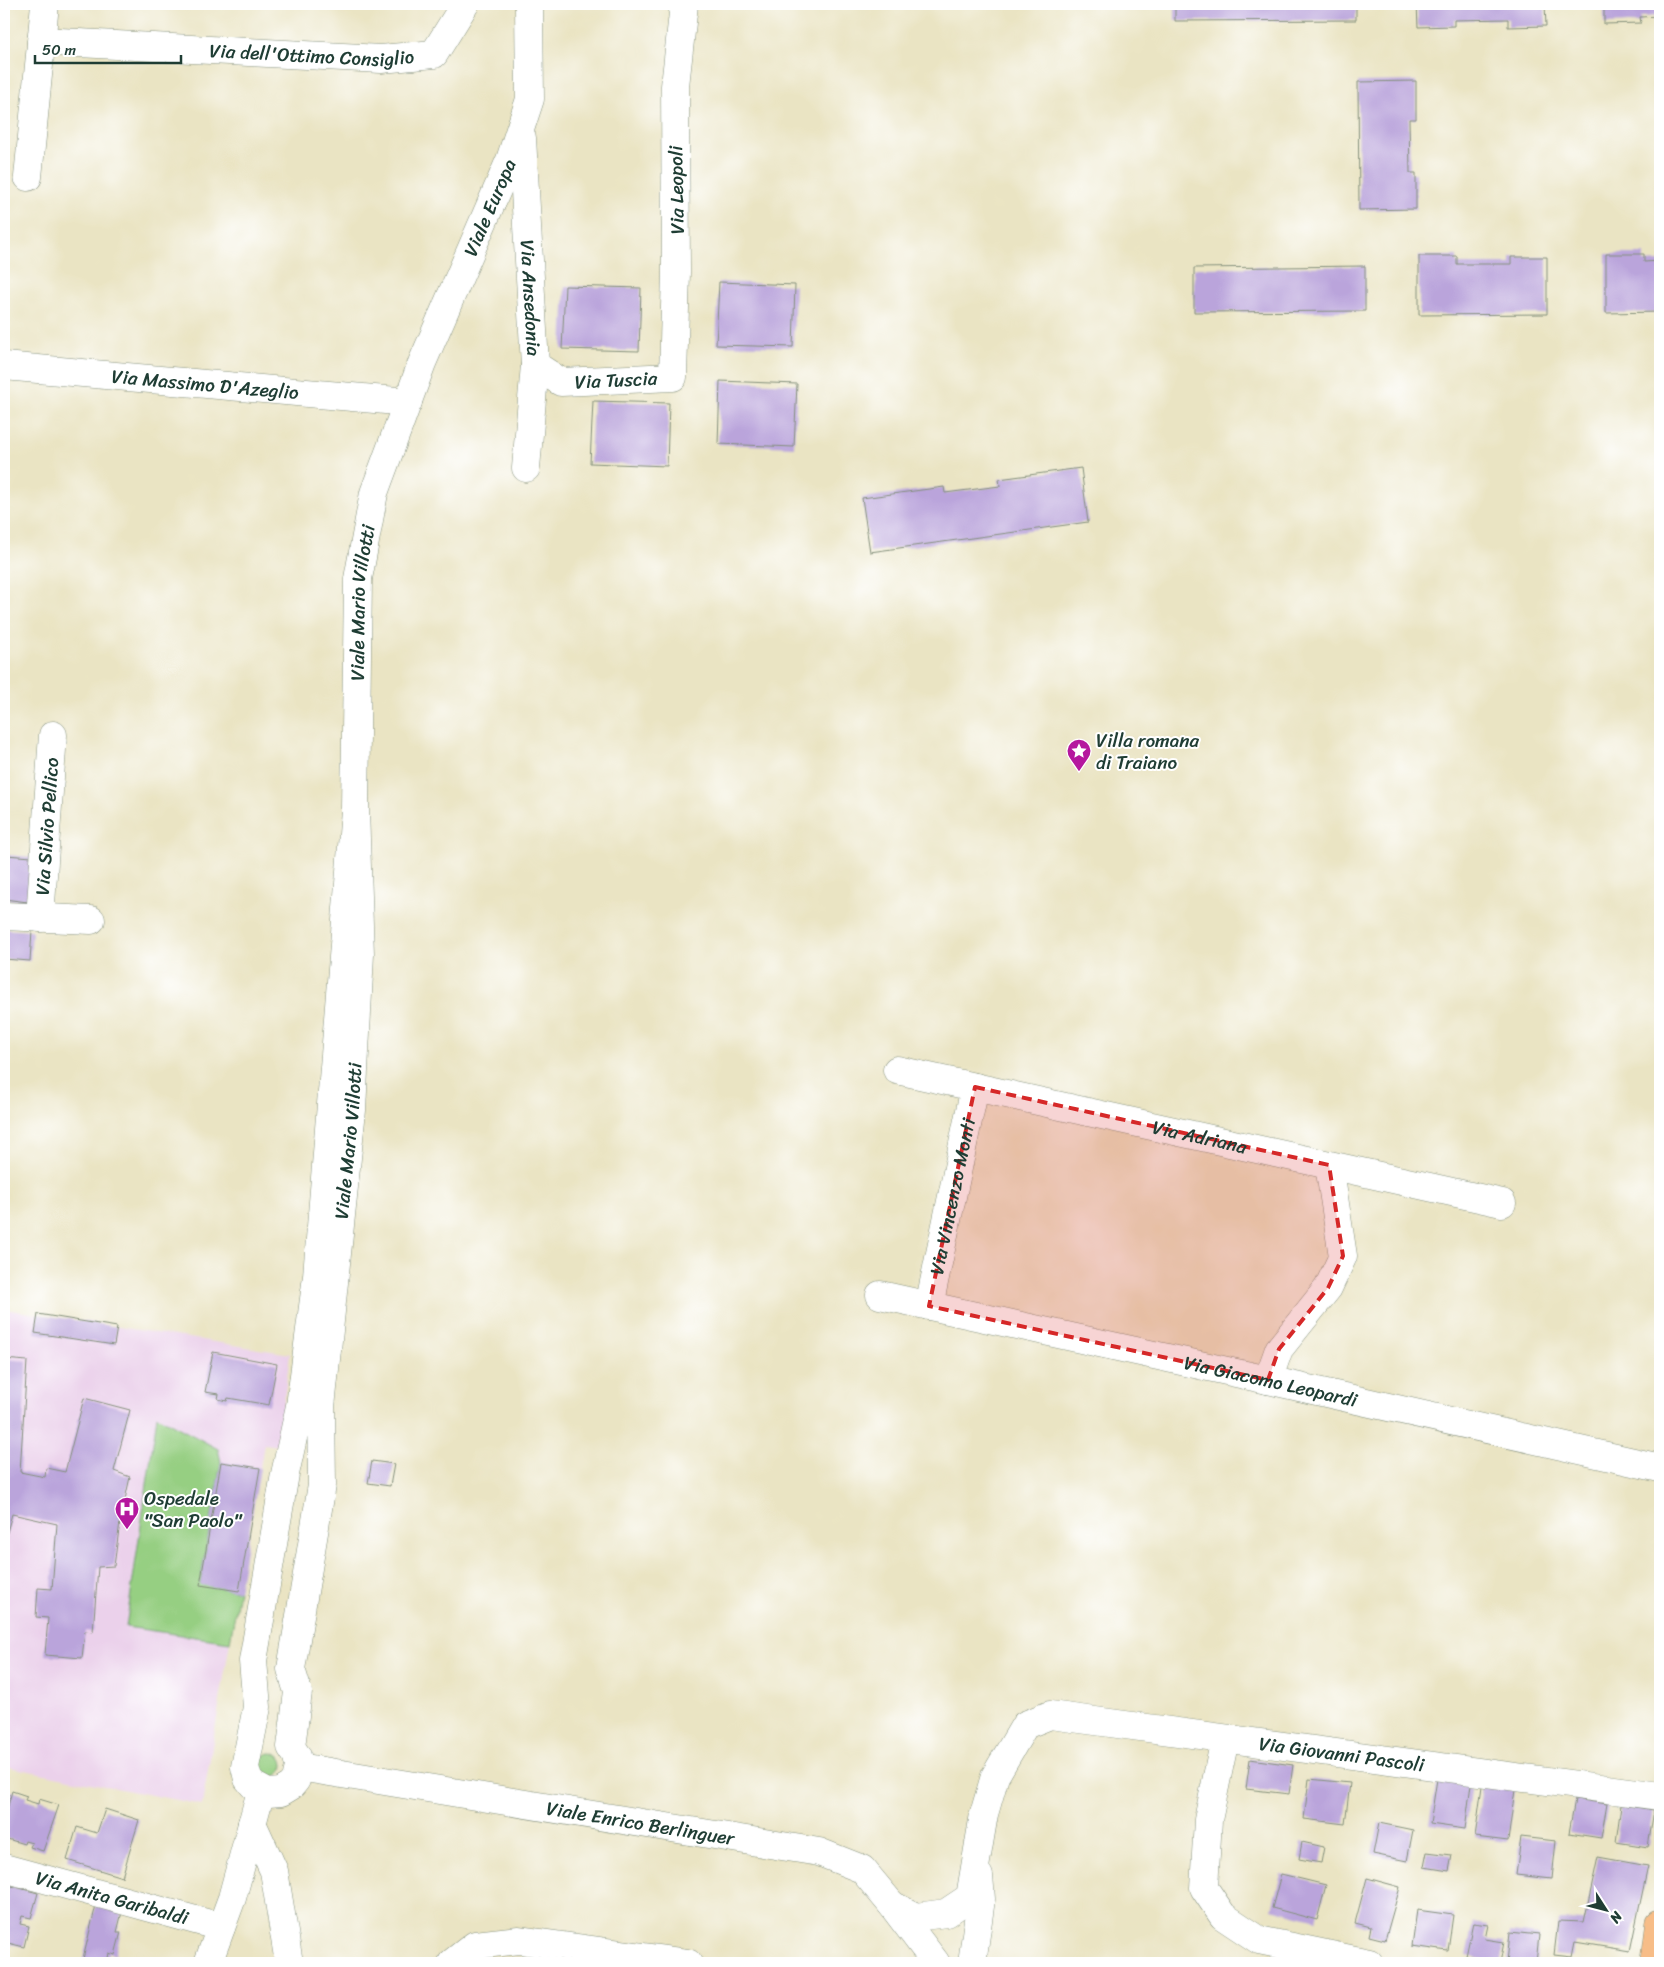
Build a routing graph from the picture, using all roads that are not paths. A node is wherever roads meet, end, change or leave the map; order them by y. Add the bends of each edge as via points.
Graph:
1 (45, 4) edge
2 (465, 4) edge
3 (529, 4) edge
4 (684, 4) edge
5 (41, 41) junction
6 (521, 127) junction
7 (28, 177) dead end
8 (535, 365) junction
9 (4, 366) edge
10 (673, 377) joint
11 (408, 402) junction
12 (526, 468) dead end
13 (53, 735) dead end
14 (355, 810) junction
15 (4, 916) edge
16 (40, 918) junction
17 (91, 920) dead end
18 (898, 1070) dead end
19 (975, 1087) junction
20 (1329, 1165) junction
21 (1502, 1203) dead end
22 (880, 1295) dead end
23 (929, 1306) junction
24 (1268, 1380) junction
25 (289, 1462) junction
26 (1660, 1468) edge
27 (322, 1471) junction
28 (1224, 1739) junction
29 (247, 1756) junction
30 (295, 1757) junction
31 (261, 1791) junction
32 (1660, 1796) edge
33 (252, 1823) junction
34 (977, 1860) junction
35 (4, 1868) edge
36 (892, 1905) junction
37 (1660, 1924) edge
38 (221, 1927) junction
39 (208, 1963) edge
40 (288, 1963) edge
41 (452, 1963) edge
42 (688, 1963) edge
43 (936, 1963) edge
44 (972, 1963) edge
45 (1369, 1963) edge
46 (1655, 1963) edge

1 - 5 street
2 - 5 street, Via dell'Ottimo Consiglio via 434,54 390,58
3 - 6 street, Viale Europa via 530,99
4 - 10 street, Via Leopoli via 675,86
5 - 7 street
6 - 8 street, Via Ansedonia
6 - 11 street, Viale Europa
8 - 10 street, Via Tuscia via 561,382
8 - 12 street, Via Ansedonia
9 - 11 street, Via Massimo D'Azeglio
11 - 14 street, Viale Mario Villotti via 374,493 358,579
13 - 16 street, Via Silvio Pellico
14 - 25 street, Viale Mario Villotti via 317,1276 300,1406
14 - 27 street, Viale Mario Villotti via 360,954 352,1110 321,1407
15 - 16 street
16 - 17 street
18 - 19 street, Via Adriana
19 - 20 street, Via Adriana
19 - 23 street, Via Vincenzo Monti
20 - 21 street, Via Adriana
20 - 24 street via 1343,1256 1328,1288 1279,1349
22 - 23 street, Via Giacomo Leopardi
23 - 24 street, Via Giacomo Leopardi
24 - 26 street, Via Giacomo Leopardi
25 - 27 street via 312,1464
25 - 29 street, Viale Mario Villotti via 252,1661 257,1707
27 - 30 street, Viale Mario Villotti via 291,1669 298,1692
28 - 32 street, Via Giovanni Pascoli
28 - 34 street, Via Giovanni Pascoli via 1050,1715 1025,1725 995,1776 984,1814
28 - 45 street via 1208,1820 1204,1888 1223,1916 1259,1940
29 - 30 street via 255,1745 267,1740 280,1740
29 - 31 street via 248,1779
30 - 31 street via 296,1780 276,1793
30 - 36 street, Viale Enrico Berlinguer via 819,1852 862,1869
31 - 33 street
33 - 38 street
33 - 40 street via 274,1871
34 - 36 street via 970,1897 946,1913 916,1917
34 - 44 street via 982,1899
35 - 38 street, Via Anita Garibaldi
36 - 43 street, Viale Enrico Berlinguer
37 - 46 main road
38 - 39 street
41 - 42 street via 475,1945 519,1940

